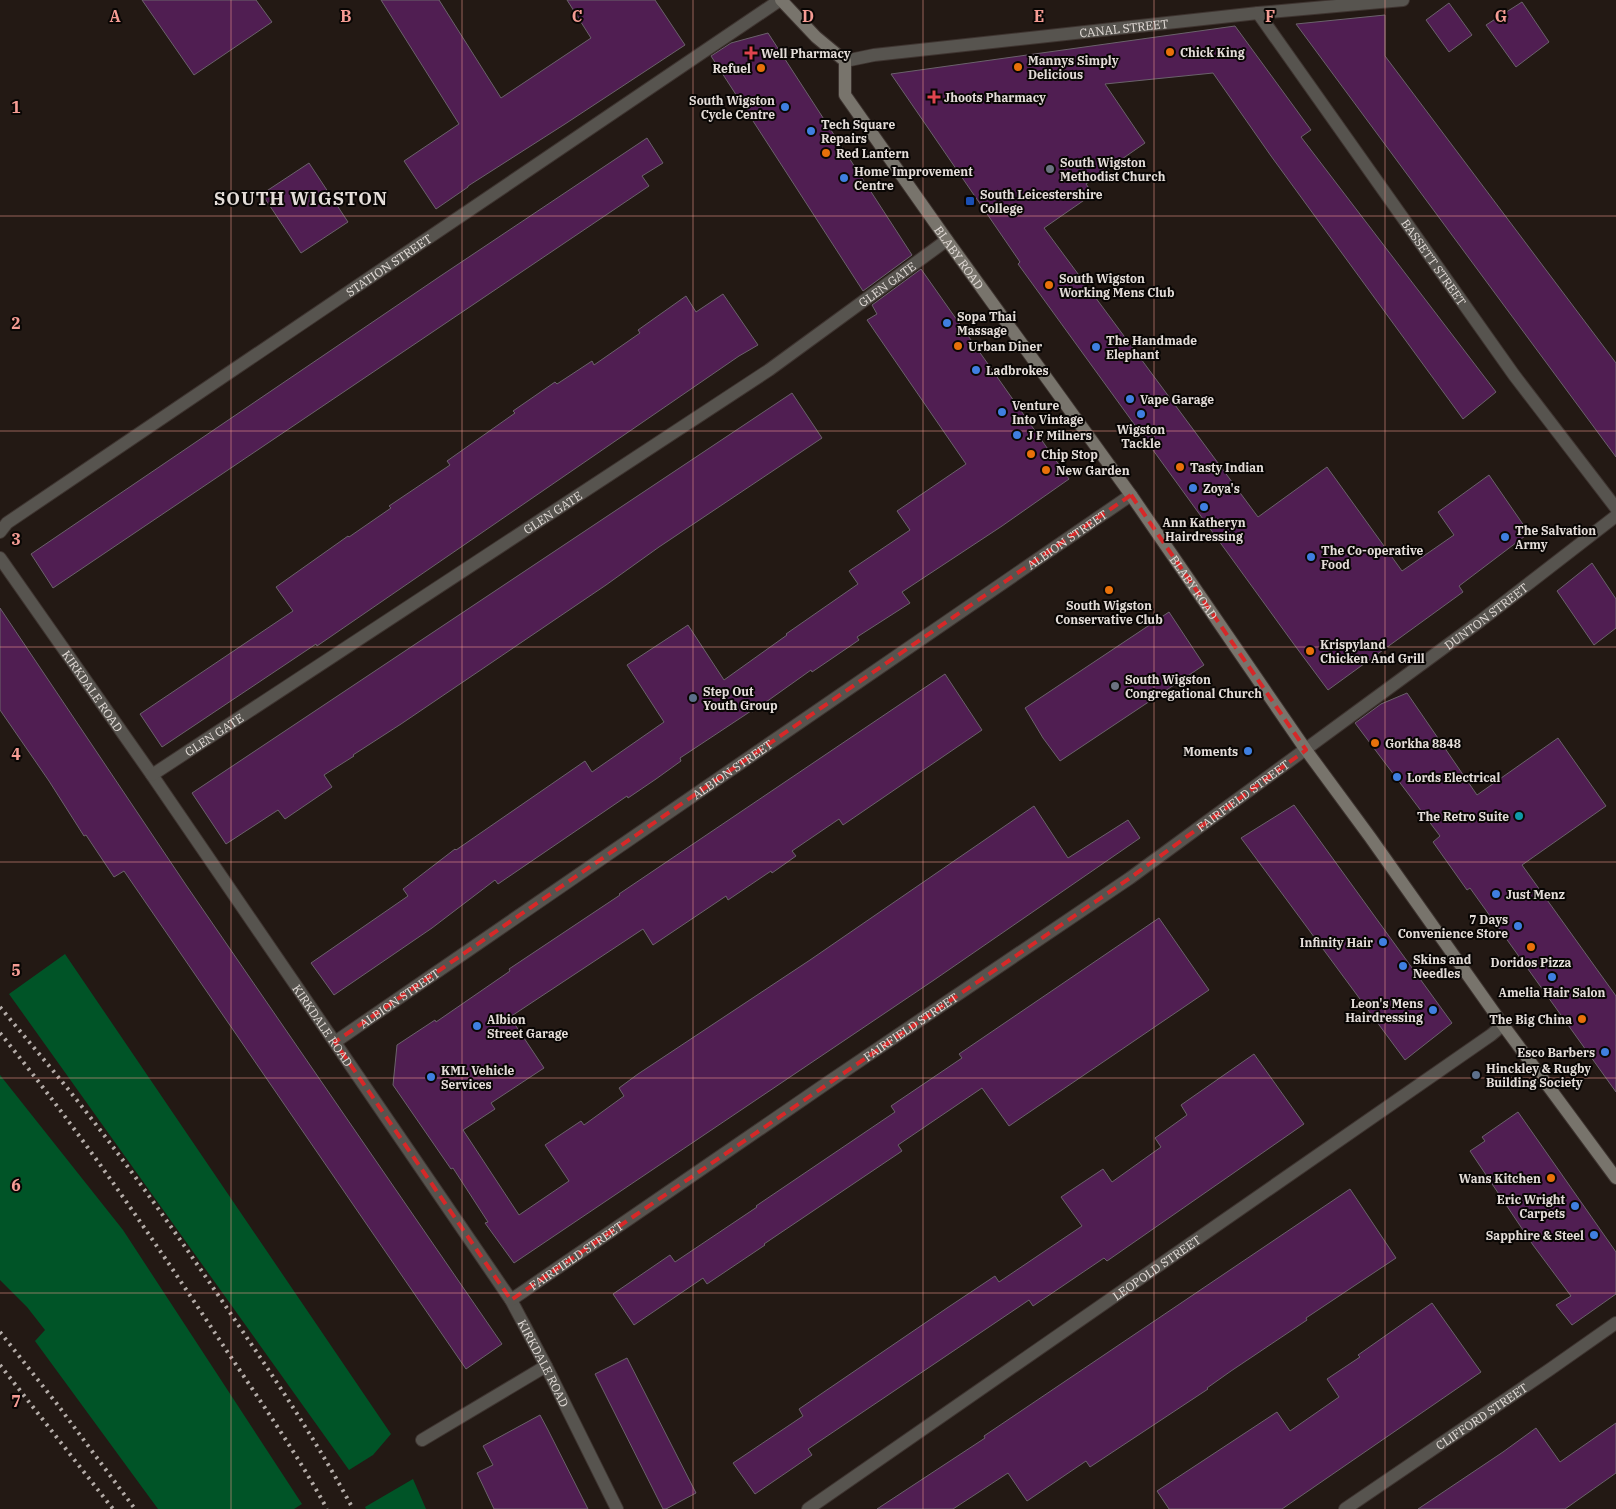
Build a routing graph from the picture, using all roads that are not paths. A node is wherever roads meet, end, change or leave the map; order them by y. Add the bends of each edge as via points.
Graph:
1 (780, 0) edge
2 (1403, 0) edge
3 (1258, 13) junction
4 (846, 61) junction
5 (947, 240) junction
6 (1131, 496) junction
7 (1616, 508) edge
8 (1616, 516) edge
9 (0, 532) edge
10 (0, 558) edge
11 (1306, 750) junction
12 (152, 775) junction
13 (1503, 1025) junction
14 (335, 1042) junction
15 (1616, 1178) edge
16 (511, 1300) junction
17 (1616, 1323) edge
18 (546, 1366) junction
19 (422, 1440) dead end
20 (617, 1509) edge
21 (808, 1509) edge
22 (1345, 1509) edge

1 - 4 main road via 816,37
1 - 9 street, STATION STREET via 7,523
2 - 3 street, CANAL STREET
3 - 4 street, CANAL STREET via 874,55
3 - 7 street, BASSETT STREET via 1514,375
4 - 5 main road, BLABY ROAD via 845,95
5 - 6 main road, BLABY ROAD
5 - 12 street, GLEN GATE via 769,370
6 - 11 main road, BLABY ROAD
6 - 14 street, ALBION STREET
8 - 11 street, DUNTON STREET
10 - 12 street, KIRKDALE ROAD
11 - 13 main road, BLABY ROAD
11 - 16 street, FAIRFIELD STREET via 1130,878
12 - 14 street, KIRKDALE ROAD
13 - 15 main road, BLABY ROAD
13 - 21 street, LEOPOLD STREET
14 - 16 street, KIRKDALE ROAD
16 - 18 street, KIRKDALE ROAD
17 - 22 street, CLIFFORD STREET
18 - 19 street
18 - 20 street, KIRKDALE ROAD

